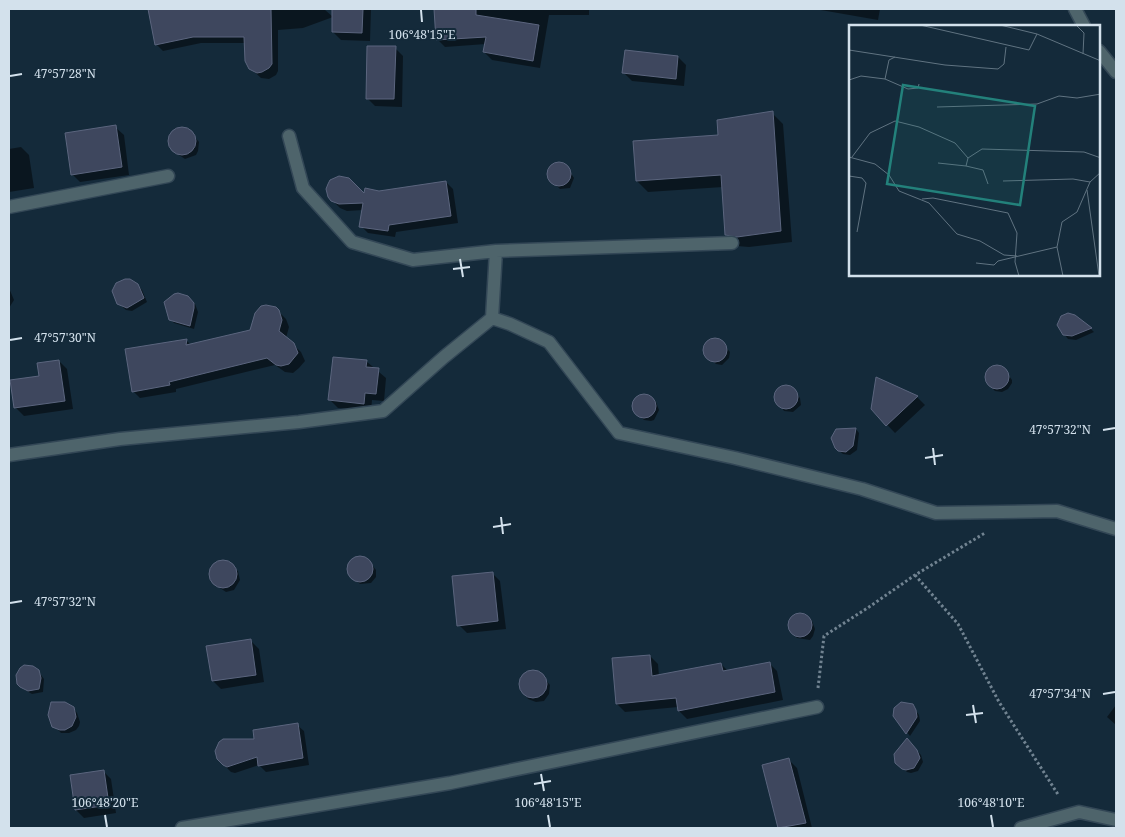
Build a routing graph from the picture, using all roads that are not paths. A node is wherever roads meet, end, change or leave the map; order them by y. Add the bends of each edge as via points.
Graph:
1 (1075, 9) edge
2 (1083, 25) edge
3 (1100, 52) edge
4 (1116, 72) edge
5 (289, 136) dead end
6 (168, 176) dead end
7 (9, 207) edge
8 (732, 243) dead end
9 (496, 251) junction
10 (492, 318) junction
11 (9, 455) edge
12 (1116, 529) edge
13 (817, 707) road end
14 (1116, 820) edge
15 (182, 828) edge
16 (1020, 828) edge

1 - 2 street
3 - 4 street
5 - 9 street via 303,188 352,242 413,260
6 - 7 street
8 - 9 street
9 - 10 street
10 - 11 street via 383,411 120,439
10 - 12 street via 549,342 619,433 862,489 936,514 1057,511
13 - 15 street via 450,783
14 - 16 street via 1079,812

